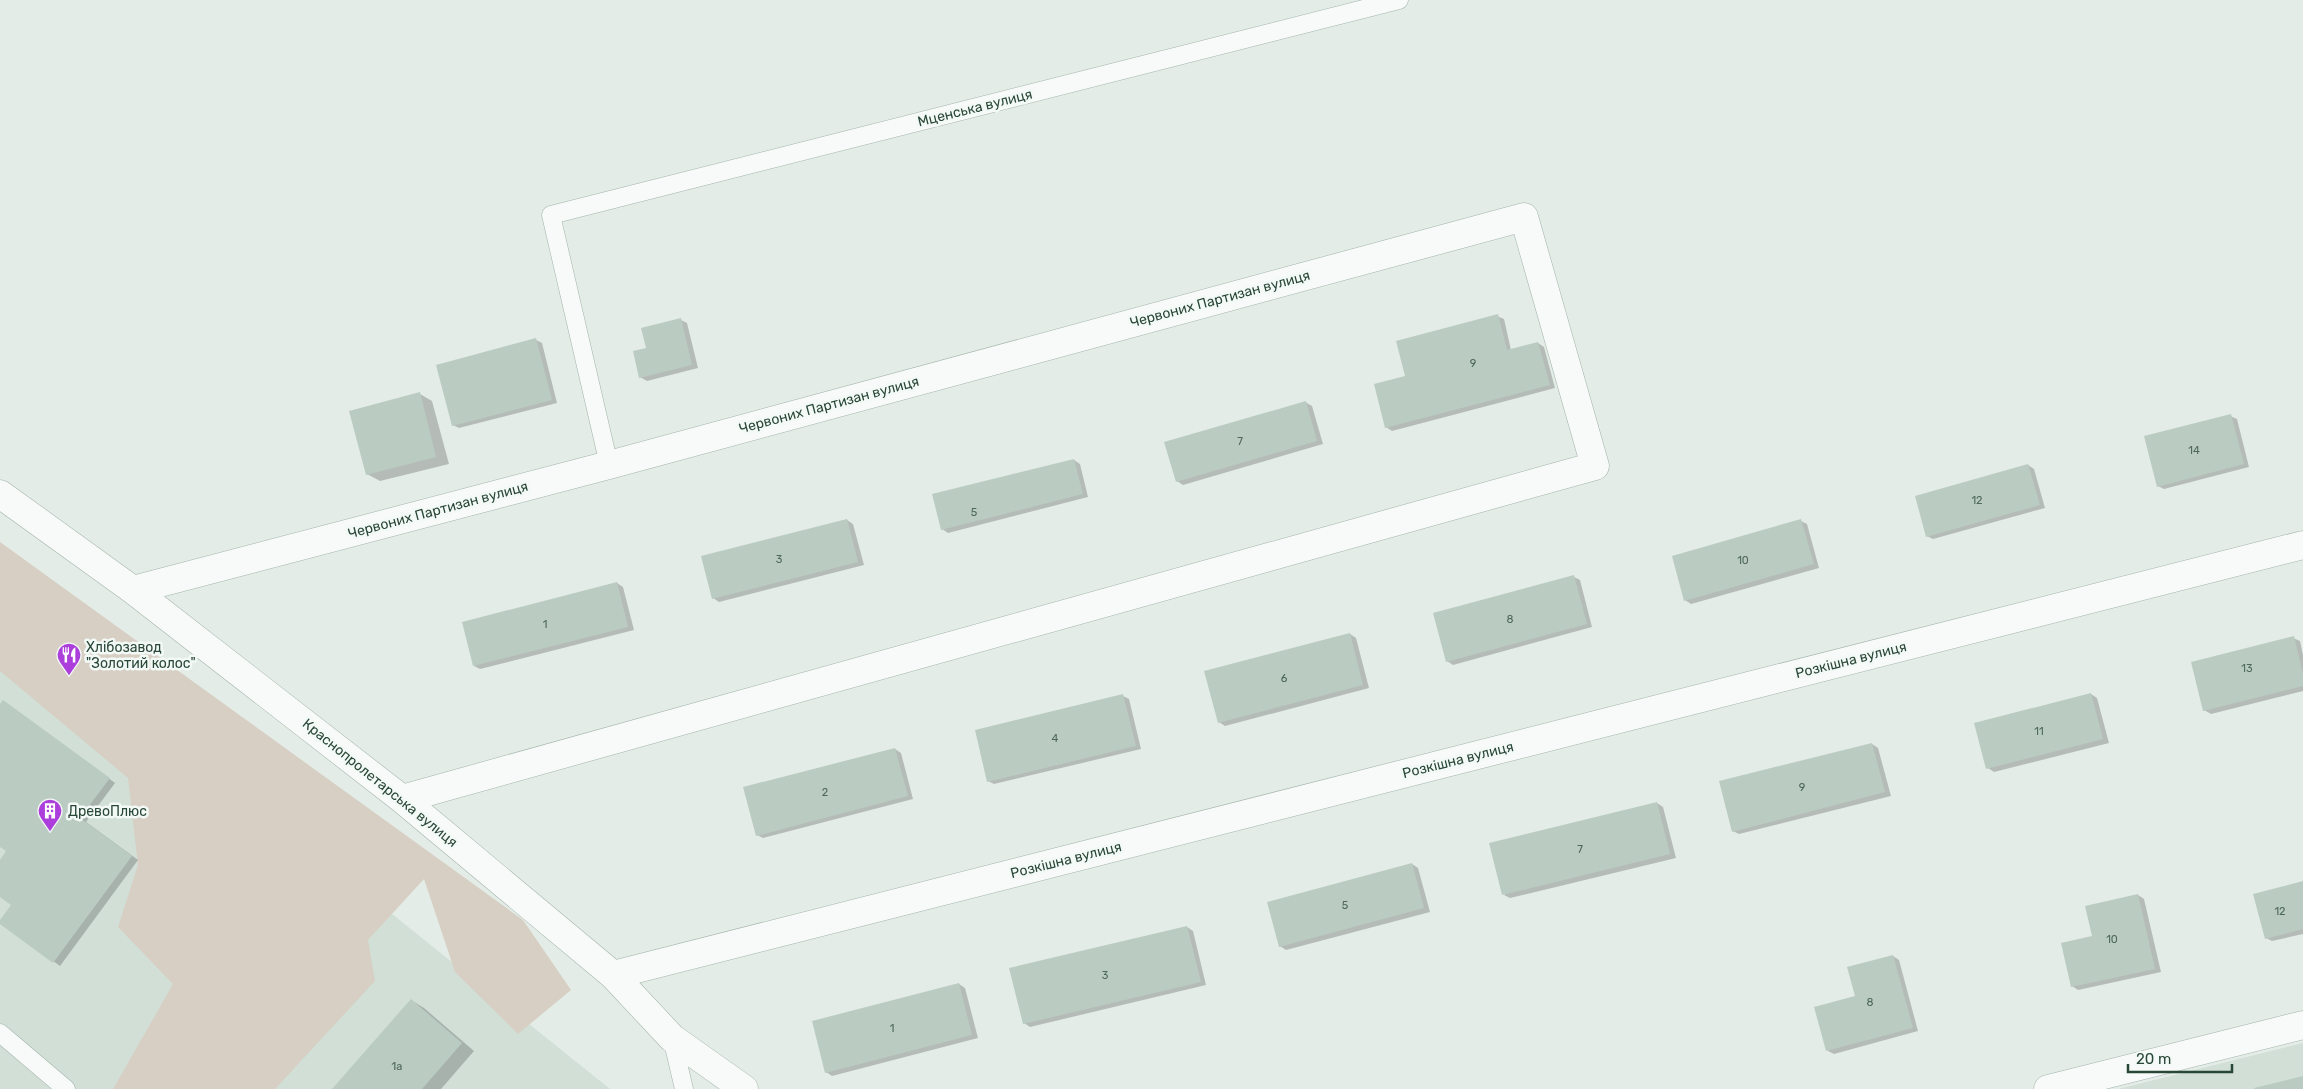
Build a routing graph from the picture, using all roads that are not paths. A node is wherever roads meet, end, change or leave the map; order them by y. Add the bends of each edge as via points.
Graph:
1 (1399, 0) edge
2 (609, 465) junction
3 (0, 494) edge
4 (2303, 545) edge
5 (133, 590) junction
6 (402, 799) junction
7 (613, 975) junction
8 (2303, 1025) edge
9 (0, 1033) edge
10 (672, 1038) junction
11 (66, 1089) edge
12 (684, 1089) edge
13 (744, 1089) edge
14 (2048, 1089) edge

1 - 2 lane, Мценська вулиця via 551,215
2 - 5 street, Червоних Партизан вулиця
2 - 6 street, Червоних Партизан вулиця via 1524,217 1595,466
3 - 5 street, Краснопролетарська вулиця
4 - 7 street, Розкішна вулиця
5 - 6 street, Краснопролетарська вулиця
6 - 7 street, Краснопролетарська вулиця
7 - 10 street, Краснопролетарська вулиця
8 - 14 street
9 - 11 lane
10 - 12 lane
10 - 13 street, Краснопролетарська вулиця

